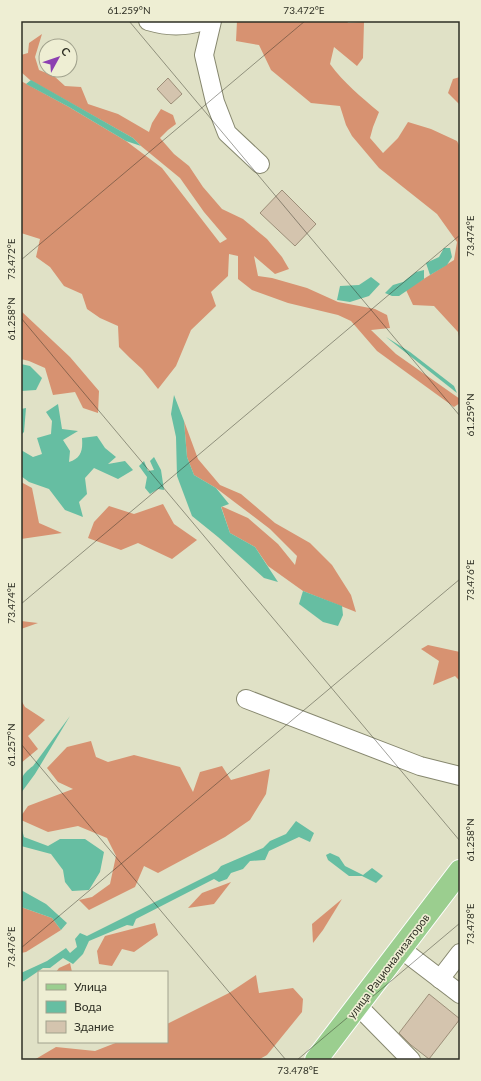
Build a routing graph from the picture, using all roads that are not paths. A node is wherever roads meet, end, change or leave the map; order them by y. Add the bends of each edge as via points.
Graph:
1 (148, 21) edge
2 (204, 21) edge
3 (212, 21) edge
4 (260, 164) dead end
5 (246, 699) dead end
6 (460, 776) edge
7 (460, 871) edge
8 (401, 949) junction
9 (460, 953) edge
10 (440, 979) junction
11 (460, 994) edge
12 (358, 1006) junction
13 (316, 1060) edge
14 (411, 1060) edge

1 - 2 lane via 165,26 190,25
3 - 4 lane via 204,55 215,102 227,133
5 - 6 lane via 420,766
7 - 8 main road, улица Рационализаторов
8 - 10 lane
8 - 12 main road, улица Рационализаторов
9 - 10 lane
10 - 11 lane
12 - 13 main road, улица Рационализаторов
12 - 14 lane

